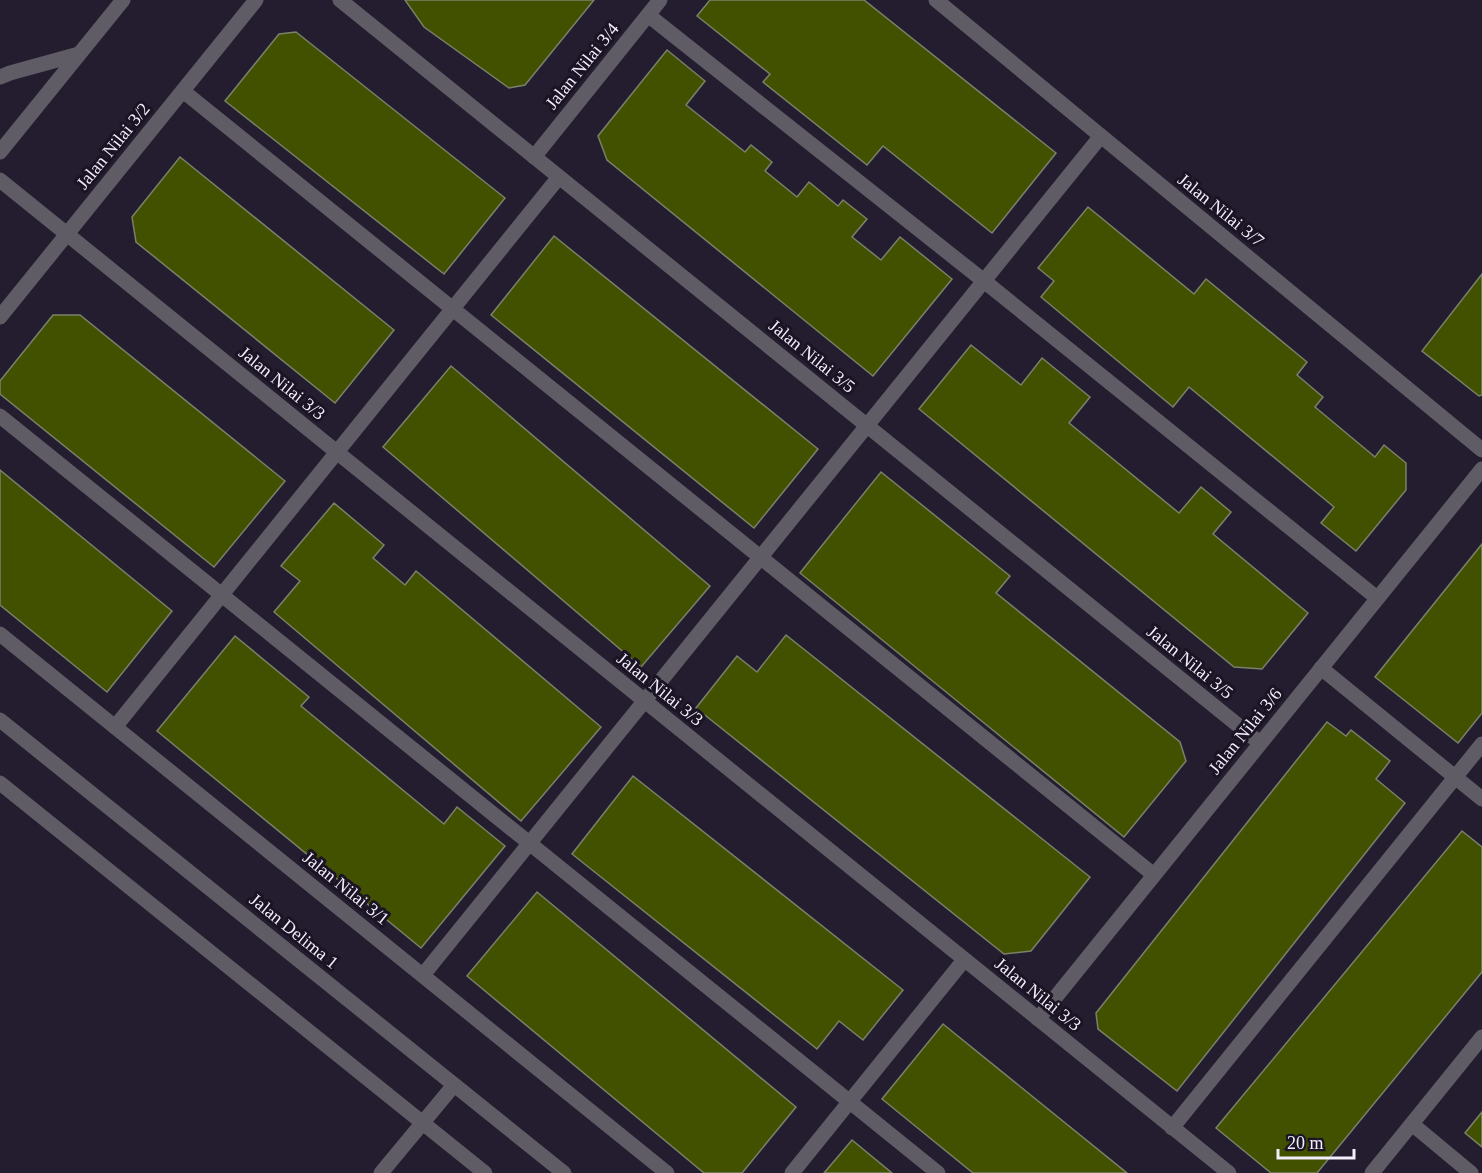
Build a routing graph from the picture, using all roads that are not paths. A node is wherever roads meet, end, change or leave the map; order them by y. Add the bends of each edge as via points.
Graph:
1 (123, 0) edge
2 (256, 0) edge
3 (340, 0) edge
4 (660, 0) edge
5 (936, 0) edge
6 (648, 15) junction
7 (79, 54) junction
8 (0, 77) edge
9 (183, 91) junction
10 (1101, 136) junction
11 (0, 152) edge
12 (534, 157) junction
13 (558, 177) junction
14 (0, 180) edge
15 (67, 235) junction
16 (984, 281) junction
17 (453, 309) junction
18 (0, 317) edge
19 (0, 416) edge
20 (867, 425) junction
21 (1482, 450) edge
22 (336, 452) junction
23 (1482, 469) edge
24 (760, 557) junction
25 (221, 595) junction
26 (1377, 598) junction
27 (0, 634) edge
28 (1321, 668) junction
29 (644, 701) junction
30 (0, 720) edge
31 (115, 727) junction
32 (1260, 743) junction
33 (1482, 744) edge
34 (1455, 777) junction
35 (0, 783) edge
36 (1482, 799) edge
37 (530, 843) junction
38 (1154, 875) junction
39 (964, 960) junction
40 (423, 975) junction
41 (1038, 1019) junction
42 (1482, 1037) edge
43 (454, 1085) junction
44 (850, 1102) junction
45 (423, 1123) junction
46 (1412, 1124) junction
47 (1172, 1128) junction
48 (381, 1173) edge
49 (485, 1173) edge
50 (564, 1173) edge
51 (667, 1173) edge
52 (792, 1173) edge
53 (938, 1173) edge
54 (1229, 1173) edge
55 (1372, 1173) edge
56 (1471, 1173) edge

1 - 7 street
2 - 9 street, Jalan Nilai 3/2
3 - 12 street, Jalan Nilai 3/5
4 - 6 street, Jalan Nilai 3/4
5 - 10 street, Jalan Nilai 3/7
6 - 12 street, Jalan Nilai 3/4
6 - 16 street
7 - 8 street
7 - 11 street
9 - 15 street, Jalan Nilai 3/2
9 - 17 street
10 - 16 street
10 - 21 street, Jalan Nilai 3/7
12 - 13 street, Jalan Nilai 3/5
13 - 17 street
13 - 20 street, Jalan Nilai 3/5
14 - 15 street, Jalan Nilai 3/3
15 - 18 street, Jalan Nilai 3/2
15 - 22 street, Jalan Nilai 3/3
16 - 20 street
16 - 26 street
17 - 22 street
17 - 24 street
19 - 25 street
20 - 24 street
20 - 32 street, Jalan Nilai 3/5
22 - 25 street
22 - 29 street, Jalan Nilai 3/3
23 - 26 street, Jalan Nilai 3/6
24 - 29 street
24 - 38 street
25 - 31 street
25 - 37 street
26 - 28 street, Jalan Nilai 3/6
27 - 31 street, Jalan Nilai 3/1
28 - 32 street, Jalan Nilai 3/6
28 - 34 street
29 - 37 street
29 - 39 street, Jalan Nilai 3/3
30 - 43 street, Jalan Delima 1
31 - 40 street, Jalan Nilai 3/1
32 - 38 street, Jalan Nilai 3/6
33 - 34 street
34 - 36 street
34 - 47 street
35 - 45 street
37 - 40 street
37 - 44 street
38 - 41 street, Jalan Nilai 3/6
39 - 41 street, Jalan Nilai 3/3
39 - 44 street
40 - 51 street, Jalan Nilai 3/1
41 - 47 street, Jalan Nilai 3/3
42 - 46 street
43 - 45 street
43 - 50 street, Jalan Delima 1
44 - 52 street
44 - 53 street
45 - 48 street
45 - 49 street
46 - 55 street
46 - 56 street
47 - 54 street, Jalan Nilai 3/3

